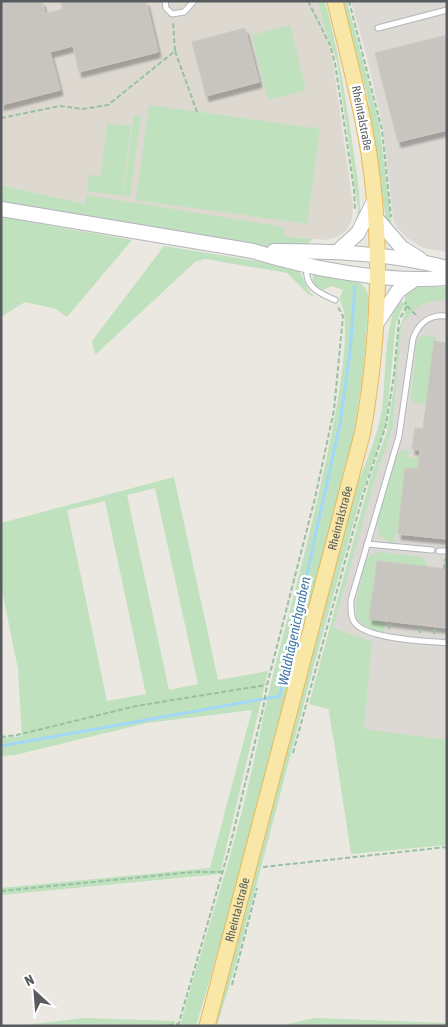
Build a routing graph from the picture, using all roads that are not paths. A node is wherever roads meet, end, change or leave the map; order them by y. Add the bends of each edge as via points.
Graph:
1 (165, 1) edge
2 (194, 1) edge
3 (335, 1) edge
4 (447, 10) edge
5 (378, 28) dead end
6 (374, 200) junction
7 (1, 209) edge
8 (376, 218) junction
9 (337, 252) junction
10 (378, 255) junction
11 (309, 258) junction
12 (427, 263) junction
13 (447, 268) edge
14 (378, 276) junction
15 (447, 278) edge
16 (415, 279) junction
17 (335, 300) road end
18 (447, 316) edge
19 (376, 324) junction
20 (367, 544) junction
21 (432, 550) dead end
22 (439, 551) dead end
23 (446, 551) edge
24 (447, 644) edge
25 (207, 1026) edge

1 - 2 lane via 172,14 184,12
3 - 6 main road, Rheintalstraße via 360,105
4 - 5 lane
6 - 8 main road, Rheintalstraße
6 - 9 street via 358,233
7 - 11 street
8 - 10 main road, Rheintalstraße
8 - 12 street via 402,248
9 - 10 street
9 - 11 street
10 - 12 street
10 - 14 main road, Rheintalstraße
11 - 14 street
11 - 17 lane via 306,276 310,286
12 - 13 street
14 - 16 street
14 - 19 main road, Rheintalstraße
15 - 16 street
16 - 19 street via 398,291
18 - 20 lane via 422,322 416,328 399,436
19 - 25 main road, Rheintalstraße via 363,431
20 - 21 lane
20 - 24 lane via 351,600 354,623 379,634
22 - 23 lane

